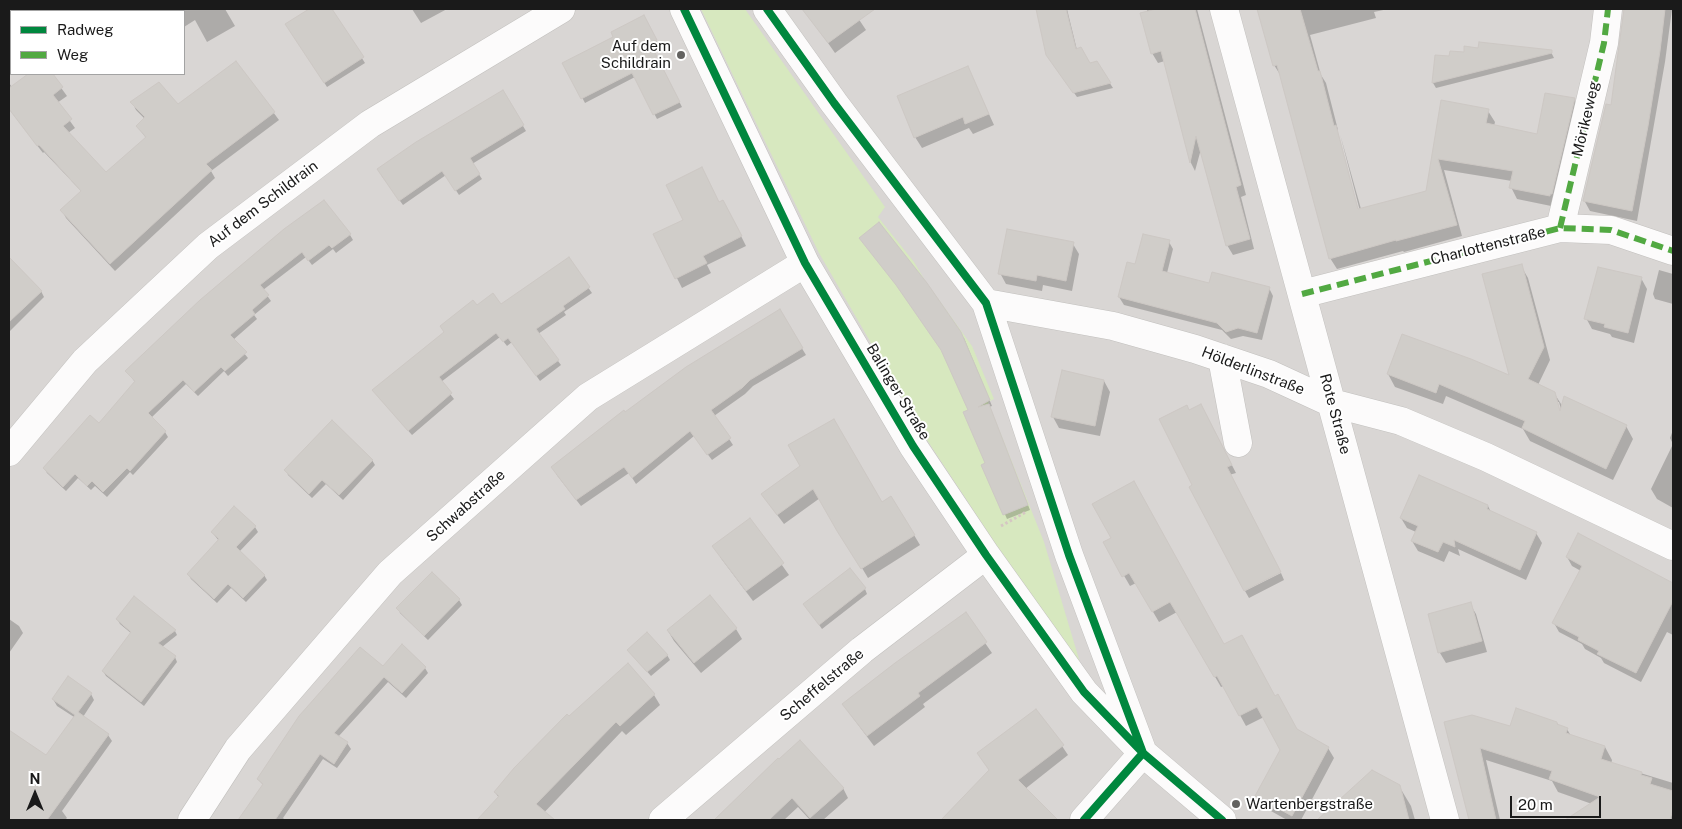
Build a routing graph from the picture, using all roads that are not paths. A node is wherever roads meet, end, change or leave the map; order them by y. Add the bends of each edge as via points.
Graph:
1 (561, 9) edge
2 (684, 9) edge
3 (768, 9) edge
4 (1224, 9) edge
5 (1608, 9) edge
6 (1560, 228) junction
7 (1673, 251) edge
8 (805, 263) junction
9 (1302, 294) junction
10 (986, 303) junction
11 (1222, 358) junction
12 (1332, 403) junction
13 (1238, 442) dead end
14 (9, 452) edge
15 (1673, 546) edge
16 (981, 547) junction
17 (1143, 754) junction
18 (192, 820) edge
19 (663, 820) edge
20 (1084, 820) edge
21 (1222, 820) edge
22 (1445, 820) edge

1 - 14 street, Auf dem Schildrain via 370,124 208,246 85,361
2 - 8 street, Balinger Straße
3 - 10 street, Balinger Straße via 834,103
4 - 9 street, Rote Straße
5 - 6 street, Mörikeweg via 1604,43
6 - 7 street, Charlottenstraße via 1611,230
6 - 9 street, Charlottenstraße
8 - 16 street, Balinger Straße via 913,446
8 - 18 street, Schwabstraße via 588,397 390,572 238,749
9 - 12 street, Rote Straße
10 - 11 street, Hölderlinstraße via 1113,326
10 - 17 street, Balinger Straße via 1069,555
11 - 12 street, Hölderlinstraße via 1268,374
11 - 13 street
12 - 15 street, Hölderlinstraße via 1401,421 1486,457
12 - 22 street, Rote Straße
16 - 17 street, Balinger Straße via 1084,692
16 - 19 street, Scheffelstraße
17 - 20 street
17 - 21 street, Balinger Straße

